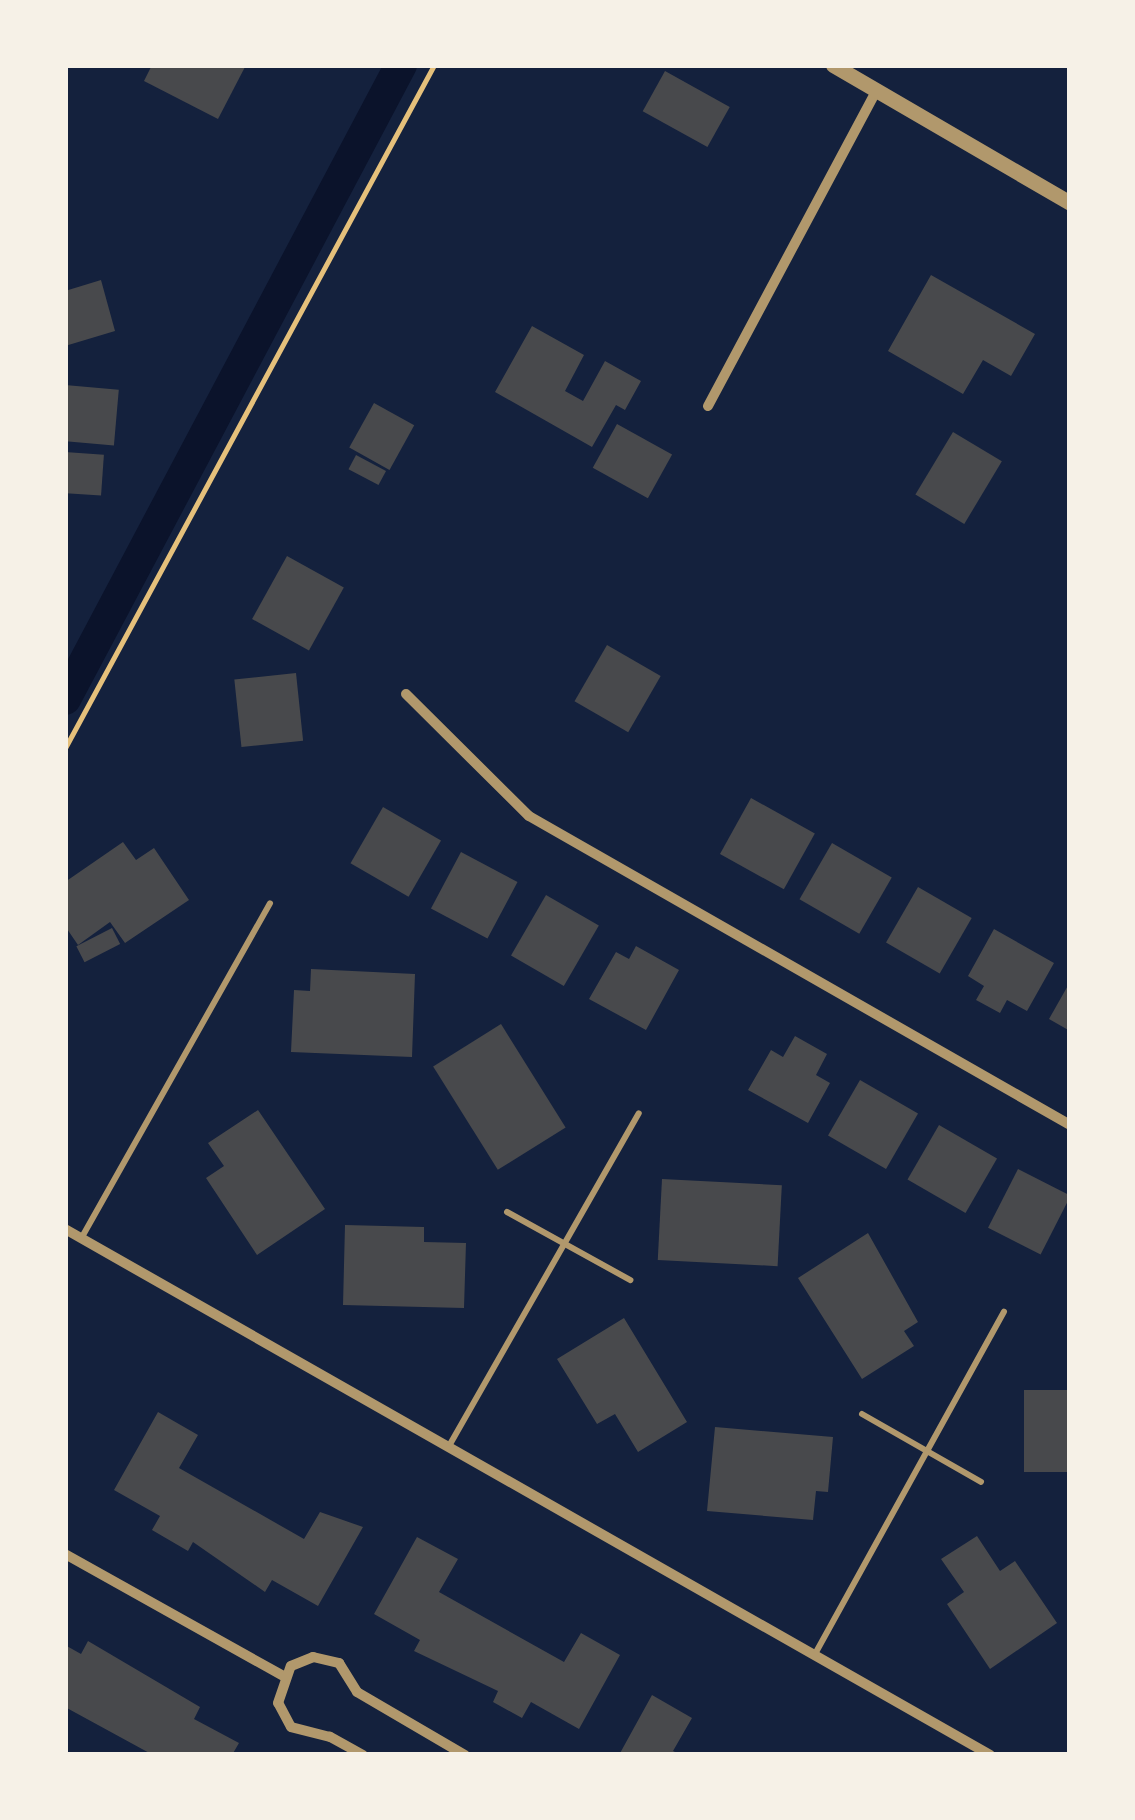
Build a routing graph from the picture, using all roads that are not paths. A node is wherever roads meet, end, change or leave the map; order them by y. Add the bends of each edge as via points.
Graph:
1 (833, 65) edge
2 (877, 89) junction
3 (1070, 202) edge
4 (708, 406) dead end
5 (406, 694) dead end
6 (270, 903) dead end
7 (639, 1113) dead end
8 (1070, 1125) edge
9 (507, 1212) dead end
10 (65, 1229) edge
11 (81, 1238) junction
12 (564, 1245) junction
13 (630, 1280) dead end
14 (1004, 1312) dead end
15 (862, 1414) dead end
16 (449, 1448) junction
17 (927, 1452) junction
18 (981, 1482) dead end
19 (65, 1554) edge
20 (814, 1656) junction
21 (284, 1676) junction
22 (362, 1755) edge
23 (466, 1755) edge
24 (990, 1755) edge

1 - 2 street
2 - 3 street
2 - 4 street
5 - 8 street via 529,816
6 - 11 lane
7 - 12 lane
9 - 12 lane
10 - 11 street
11 - 16 street
12 - 13 lane
12 - 16 lane
14 - 17 lane
15 - 17 lane
16 - 20 street
17 - 18 lane
17 - 20 lane
19 - 21 street
20 - 24 street
21 - 22 street via 278,1703 291,1727 330,1736
21 - 23 street via 313,1656 339,1663 357,1692

